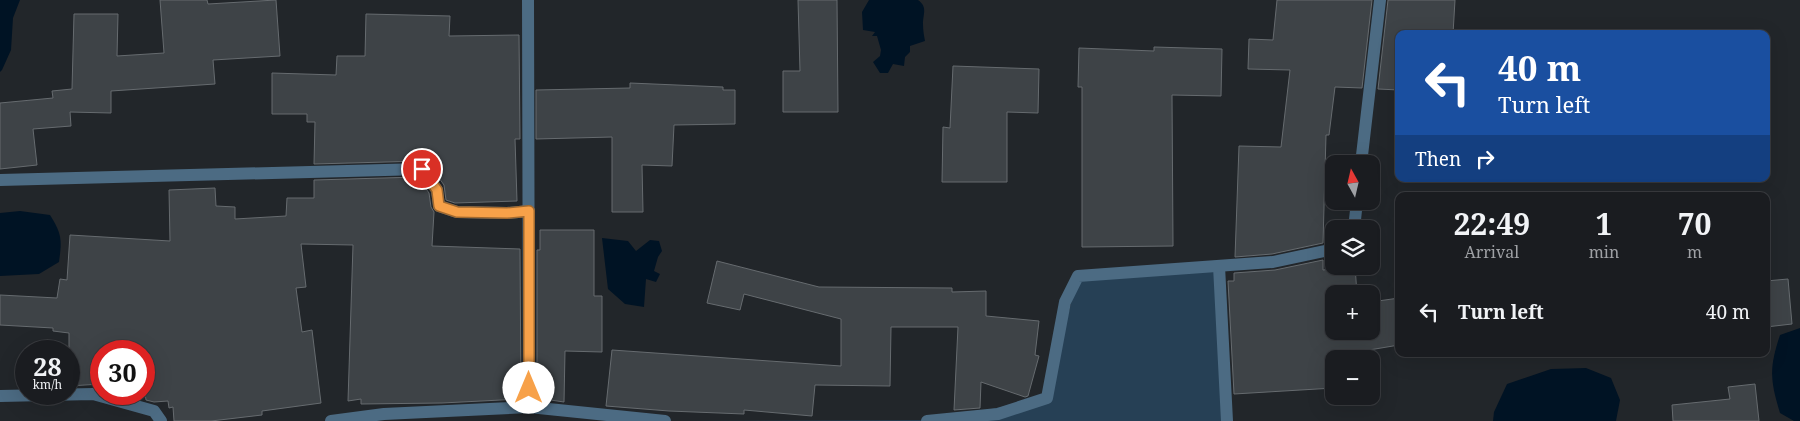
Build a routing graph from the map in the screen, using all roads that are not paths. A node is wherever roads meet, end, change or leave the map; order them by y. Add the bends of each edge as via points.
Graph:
1 (528, 0) edge
2 (1380, 0) edge
3 (1362, 155) edge
4 (0, 180) edge
5 (529, 211) junction
6 (1325, 251) edge
7 (1219, 266) junction
8 (0, 396) edge
9 (530, 408) junction
10 (161, 421) edge
11 (331, 421) edge
12 (666, 421) edge
13 (932, 421) edge
14 (1227, 421) edge

1 - 5 street
2 - 3 street
4 - 5 street via 422,169 437,190 439,206 457,212
5 - 9 street
6 - 7 street via 1273,262
7 - 13 street via 1078,276 1065,302 1047,398 998,414
7 - 14 street
8 - 10 street via 94,394 154,411
9 - 11 street via 384,414
9 - 12 street

